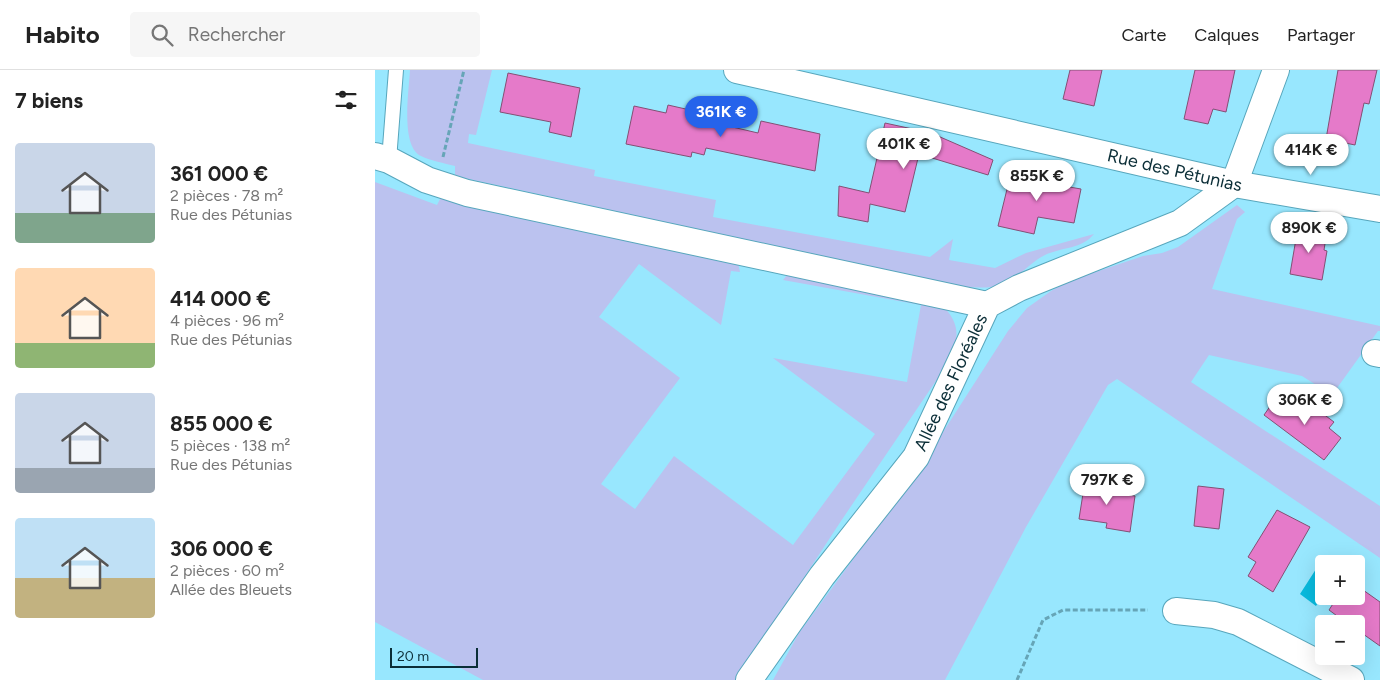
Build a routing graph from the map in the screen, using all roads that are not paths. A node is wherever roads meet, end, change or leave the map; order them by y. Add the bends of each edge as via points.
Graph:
1 (396, 70) edge
2 (737, 70) edge
3 (1276, 70) edge
4 (382, 158) edge
5 (1234, 184) junction
6 (1380, 208) edge
7 (987, 305) junction
8 (1177, 610) road end
9 (749, 680) edge
10 (1351, 680) edge

1 - 4 lane
2 - 5 street, Rue des Pétunias
3 - 5 street
4 - 7 street via 436,183 467,193
5 - 6 street, Rue des Pétunias
5 - 7 street, Allée des Floréales via 1180,223 1019,288
7 - 9 street, Allée des Floréales via 916,456 822,576
8 - 10 street via 1238,622

